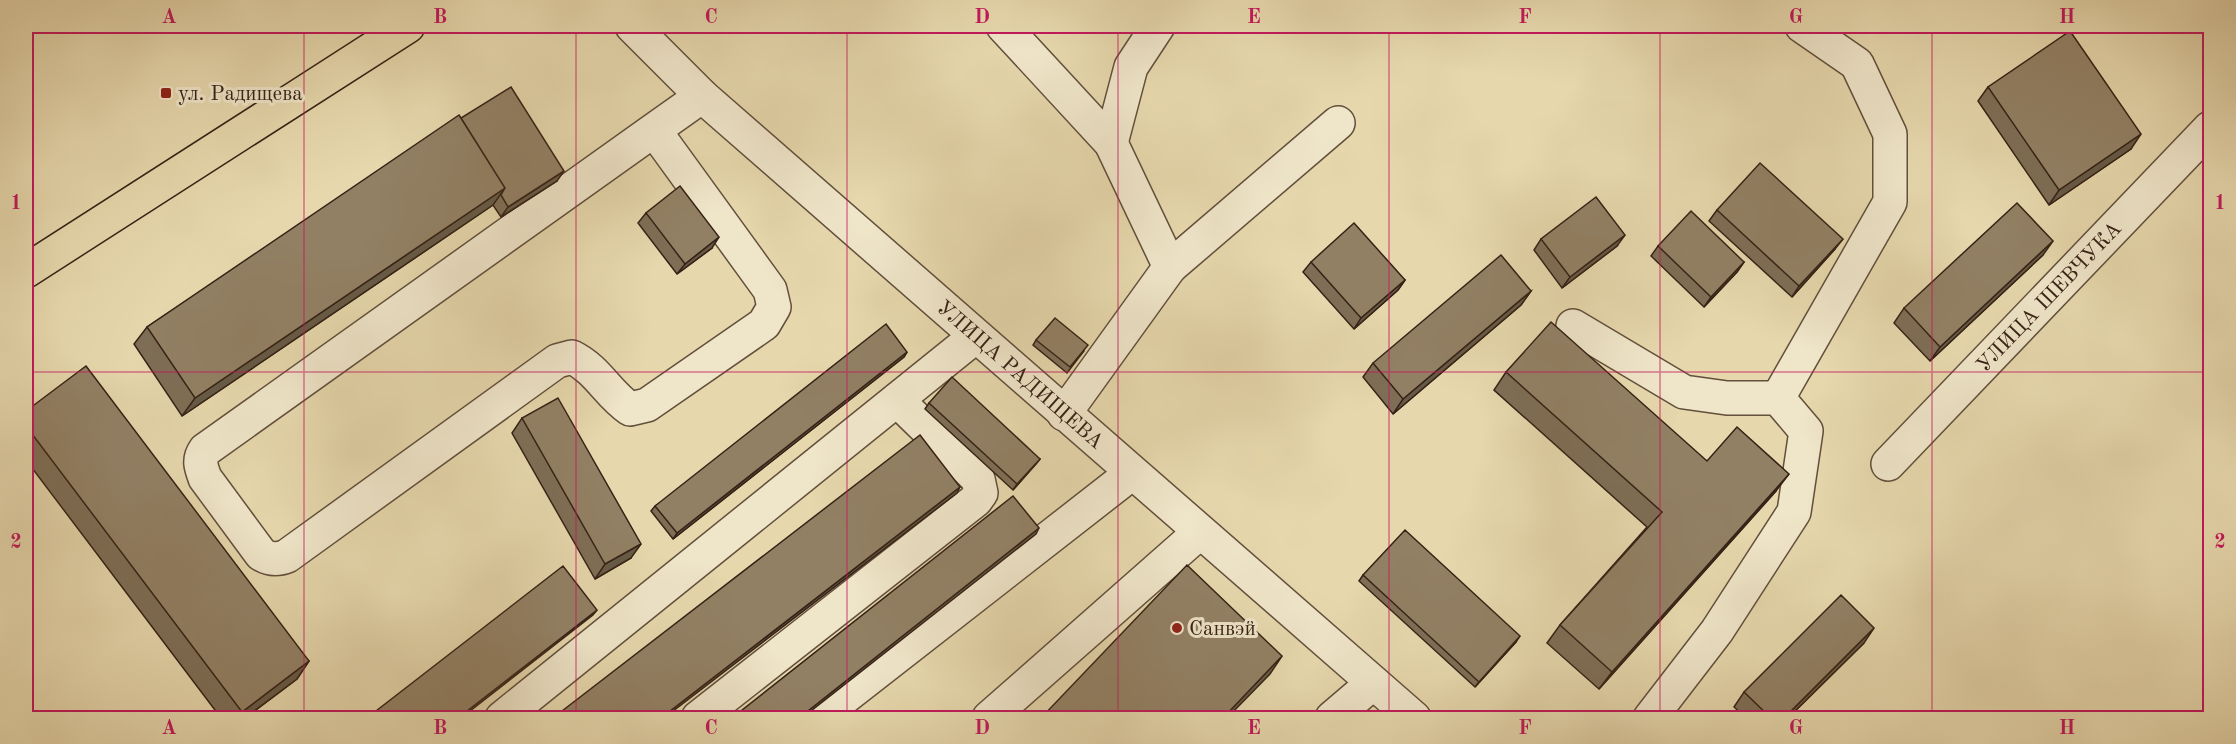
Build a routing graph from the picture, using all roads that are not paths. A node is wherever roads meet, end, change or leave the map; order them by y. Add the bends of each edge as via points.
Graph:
1 (408, 26) edge
2 (632, 26) edge
3 (1003, 26) edge
4 (1158, 26) edge
5 (1802, 26) edge
6 (702, 96) junction
7 (1338, 123) dead end
8 (2211, 128) edge
9 (654, 130) junction
10 (1111, 143) junction
11 (1170, 267) junction
12 (26, 271) edge
13 (1573, 326) dead end
14 (976, 336) junction
15 (1778, 398) junction
16 (897, 399) junction
17 (1064, 414) junction
18 (1888, 464) dead end
19 (1132, 473) junction
20 (1200, 532) junction
21 (1373, 683) junction
22 (502, 718) edge
23 (698, 718) edge
24 (818, 718) edge
25 (989, 718) edge
26 (1332, 718) edge
27 (1414, 718) edge
28 (1650, 718) edge

1 - 12 main road
2 - 6 street, УЛИЦА РАДИЩЕВА
3 - 10 street
4 - 10 street via 1131,67
5 - 15 street via 1857,64 1890,134 1890,202
6 - 9 street
6 - 14 street, УЛИЦА РАДИЩЕВА
7 - 11 street
8 - 18 street, УЛИЦА ШЕВЧУКА
9 - 9 street via 771,291 774,307 764,324 647,405 630,409 617,400 588,364 572,357 557,361 287,556 279,559 261,554 206,478 200,458 205,450
10 - 11 street
11 - 17 street
13 - 15 street via 1684,392 1727,398
14 - 16 street
14 - 17 street, УЛИЦА РАДИЩЕВА
15 - 28 street via 1806,431 1794,512 1717,631
16 - 22 street
16 - 23 street via 978,479 981,493
17 - 19 street, УЛИЦА РАДИЩЕВА
19 - 20 street, УЛИЦА РАДИЩЕВА
19 - 24 street
20 - 21 street, УЛИЦА РАДИЩЕВА
20 - 25 street
21 - 26 street
21 - 27 street, УЛИЦА РАДИЩЕВА

